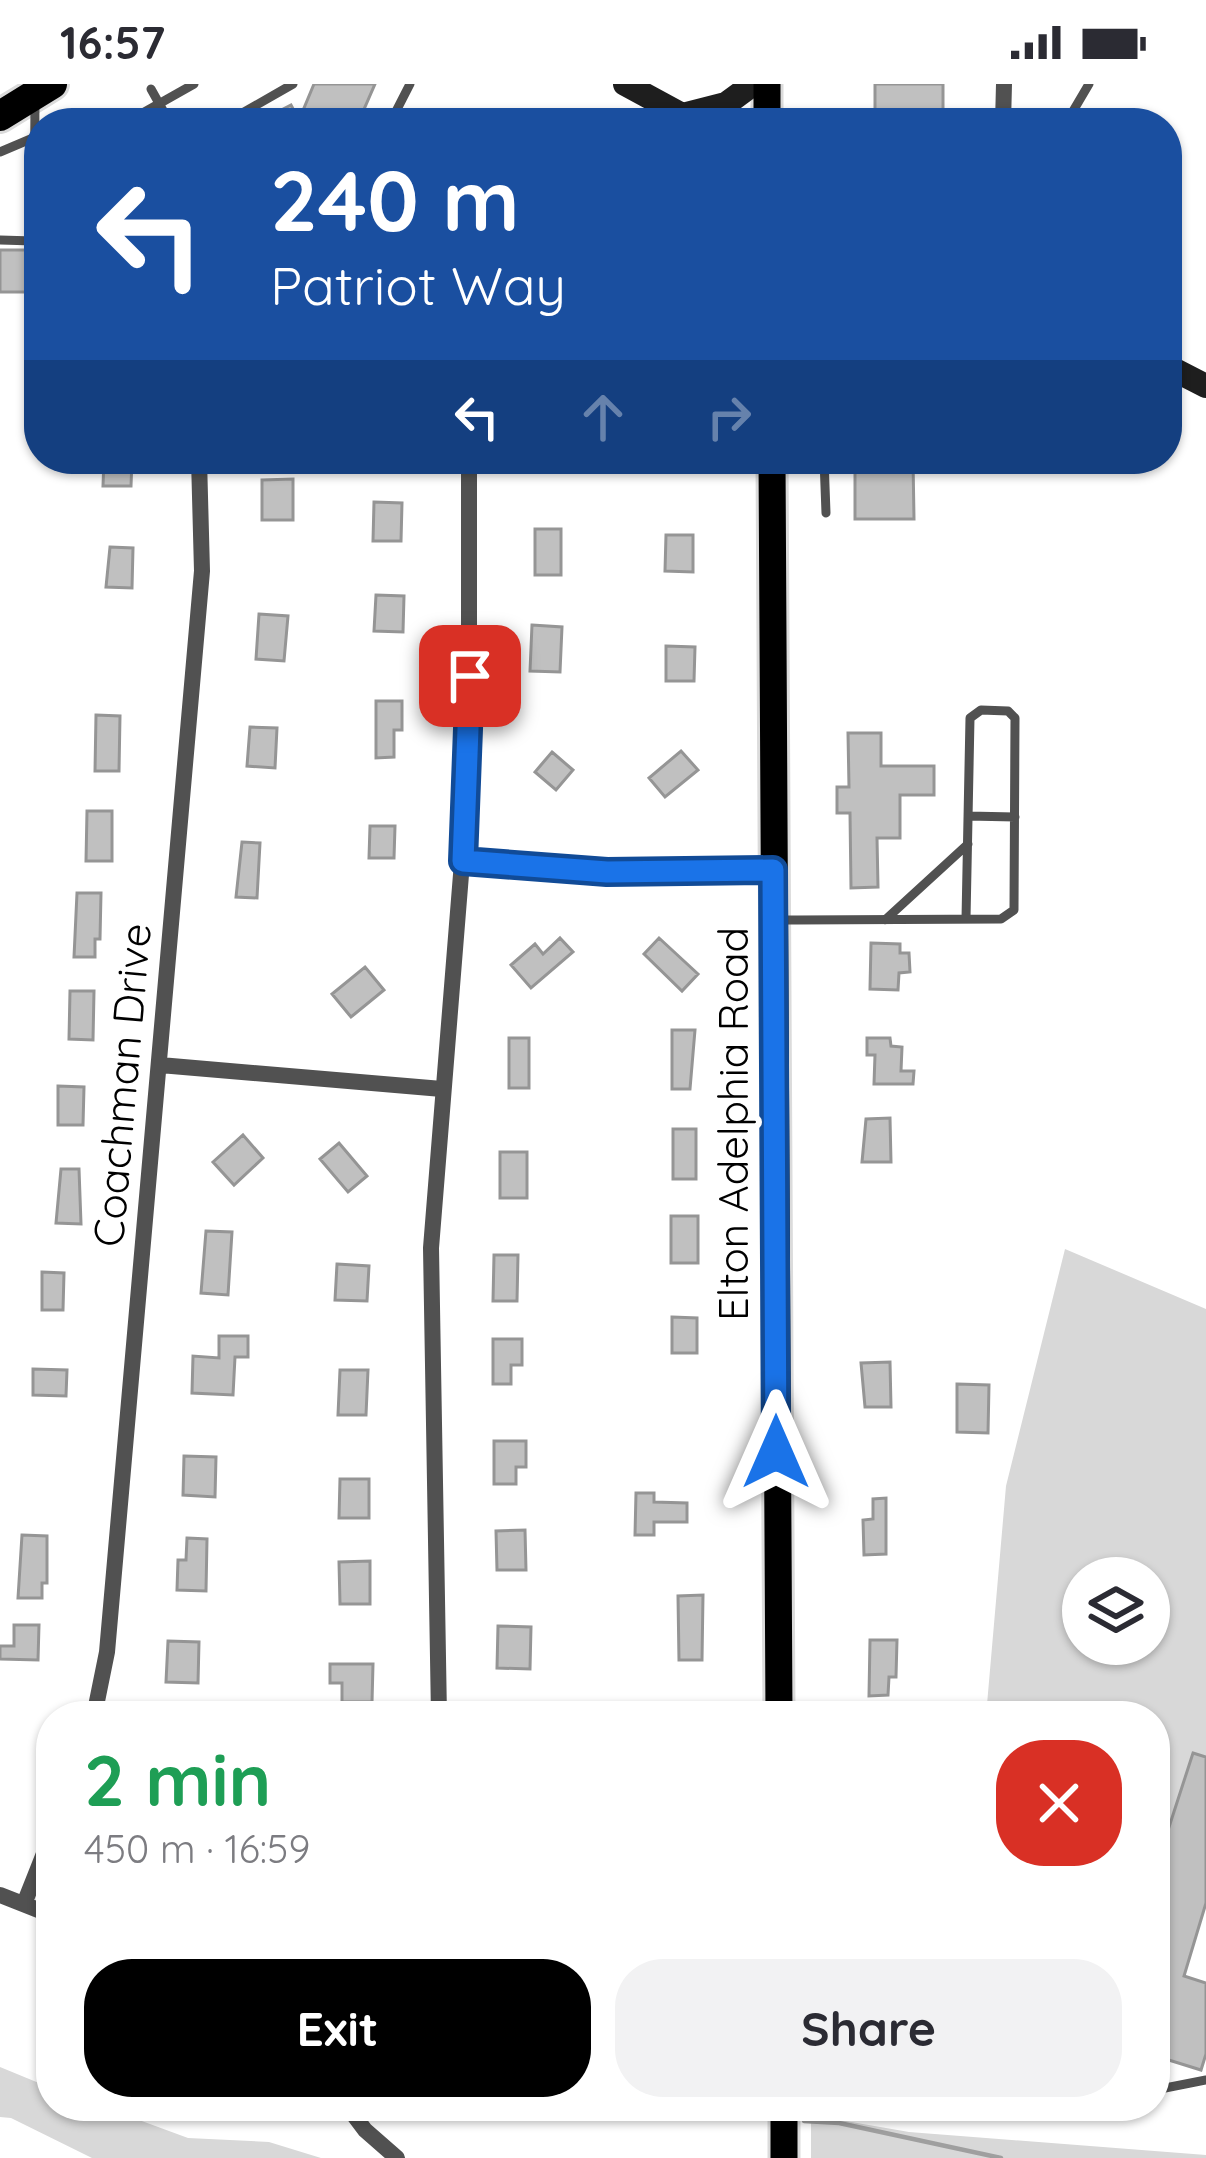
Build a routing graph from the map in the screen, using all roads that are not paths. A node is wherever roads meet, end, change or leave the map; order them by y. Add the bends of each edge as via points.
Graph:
1 (194, 84) edge
2 (292, 84) edge
3 (625, 84) edge
4 (753, 84) edge
5 (149, 86) edge
6 (44, 89) edge
7 (159, 102) junction
8 (149, 108) edge
9 (162, 108) edge
10 (251, 108) edge
11 (670, 108) edge
12 (716, 108) edge
13 (0, 116) edge
14 (199, 474) edge
15 (469, 474) edge
16 (772, 474) edge
17 (825, 474) edge
18 (826, 513) dead end
19 (968, 816) junction
20 (1015, 817) junction
21 (968, 844) junction
22 (463, 861) junction
23 (773, 870) junction
24 (966, 919) junction
25 (774, 920) junction
26 (885, 920) junction
27 (160, 1065) junction
28 (442, 1089) junction
29 (97, 1701) edge
30 (439, 1701) edge
31 (779, 1701) edge
32 (36, 1874) edge
33 (0, 1894) edge
34 (24, 1904) junction
35 (36, 1909) edge
36 (1206, 2080) edge
37 (1170, 2087) edge
38 (358, 2121) edge
39 (784, 2121) edge
40 (397, 2158) edge
41 (784, 2158) edge

1 - 7 lane
2 - 10 lane
3 - 11 main road
4 - 12 main road
5 - 7 lane
6 - 13 highway
7 - 8 lane
7 - 9 lane
14 - 27 street, Coachman Drive via 202,571
15 - 22 street
16 - 23 main road, Elton Adelphia Road
17 - 18 lane
19 - 20 lane
19 - 20 lane via 970,718 981,710 1015,718
19 - 21 lane
20 - 24 lane via 1014,910 1001,919
21 - 24 lane
21 - 26 lane
22 - 23 street via 607,872
22 - 28 street
23 - 25 main road, Elton Adelphia Road
24 - 26 lane
25 - 26 lane
25 - 31 main road, Elton Adelphia Road
27 - 28 street
27 - 29 street, Coachman Drive
28 - 30 street via 431,1248
32 - 34 street
33 - 34 street
34 - 35 street
36 - 37 lane
38 - 40 street
39 - 41 main road

